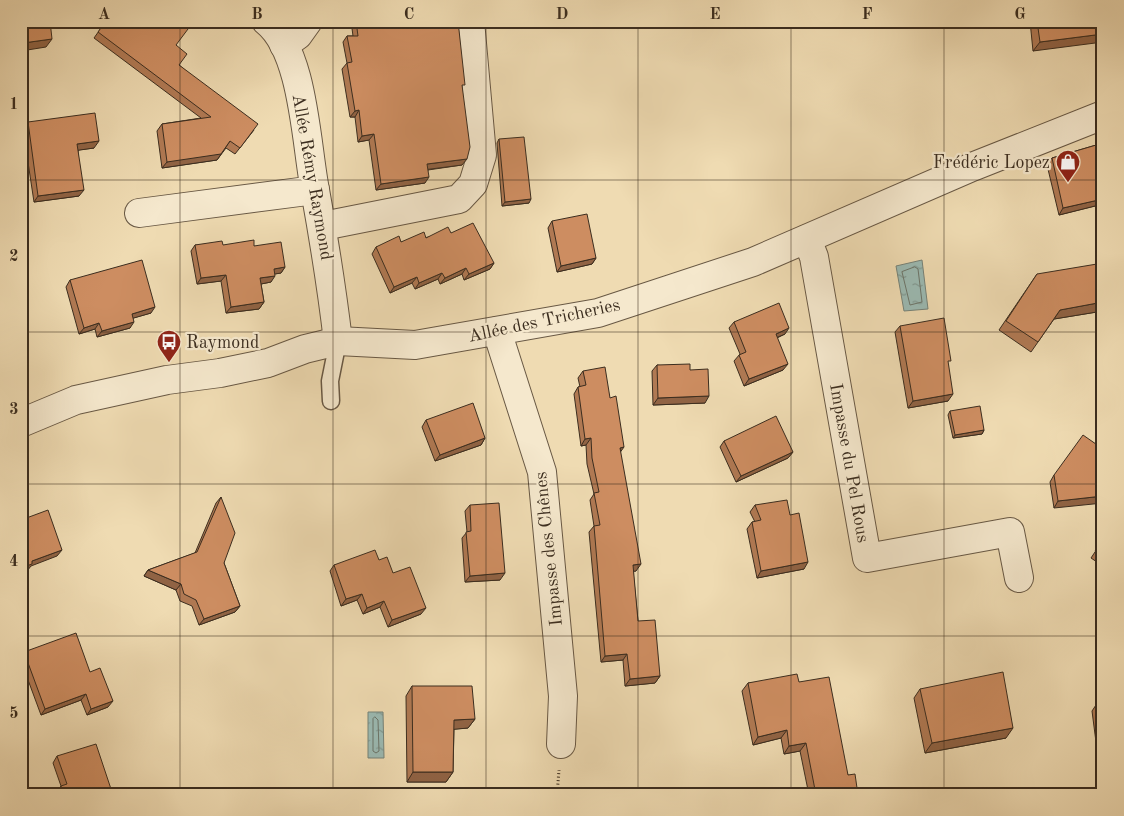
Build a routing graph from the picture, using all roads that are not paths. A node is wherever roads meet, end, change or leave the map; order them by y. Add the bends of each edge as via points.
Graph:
1 (308, 21) edge
2 (470, 21) edge
3 (273, 28) edge
4 (1103, 116) edge
5 (315, 190) junction
6 (139, 213) dead end
7 (323, 226) junction
8 (807, 239) junction
9 (497, 331) junction
10 (338, 341) junction
11 (331, 400) dead end
12 (21, 423) edge
13 (1019, 578) dead end
14 (561, 744) dead end

1 - 3 street via 298,35
2 - 7 street via 482,155 473,184 459,199
3 - 5 street, Allée Rémy Raymond via 294,71
4 - 8 street, Allée des Tricheries via 972,167
5 - 6 street
5 - 7 street, Allée Rémy Raymond
7 - 10 street, Allée Rémy Raymond
8 - 9 street, Allée des Tricheries via 753,262 598,313
8 - 13 street, Impasse du Pel Rous via 814,256 867,558 1010,532
9 - 10 street, Allée des Tricheries via 415,345
9 - 14 street, Impasse des Chênes via 542,472 563,696
10 - 11 lane via 330,381
10 - 12 street, Allée des Tricheries via 268,363 76,400

